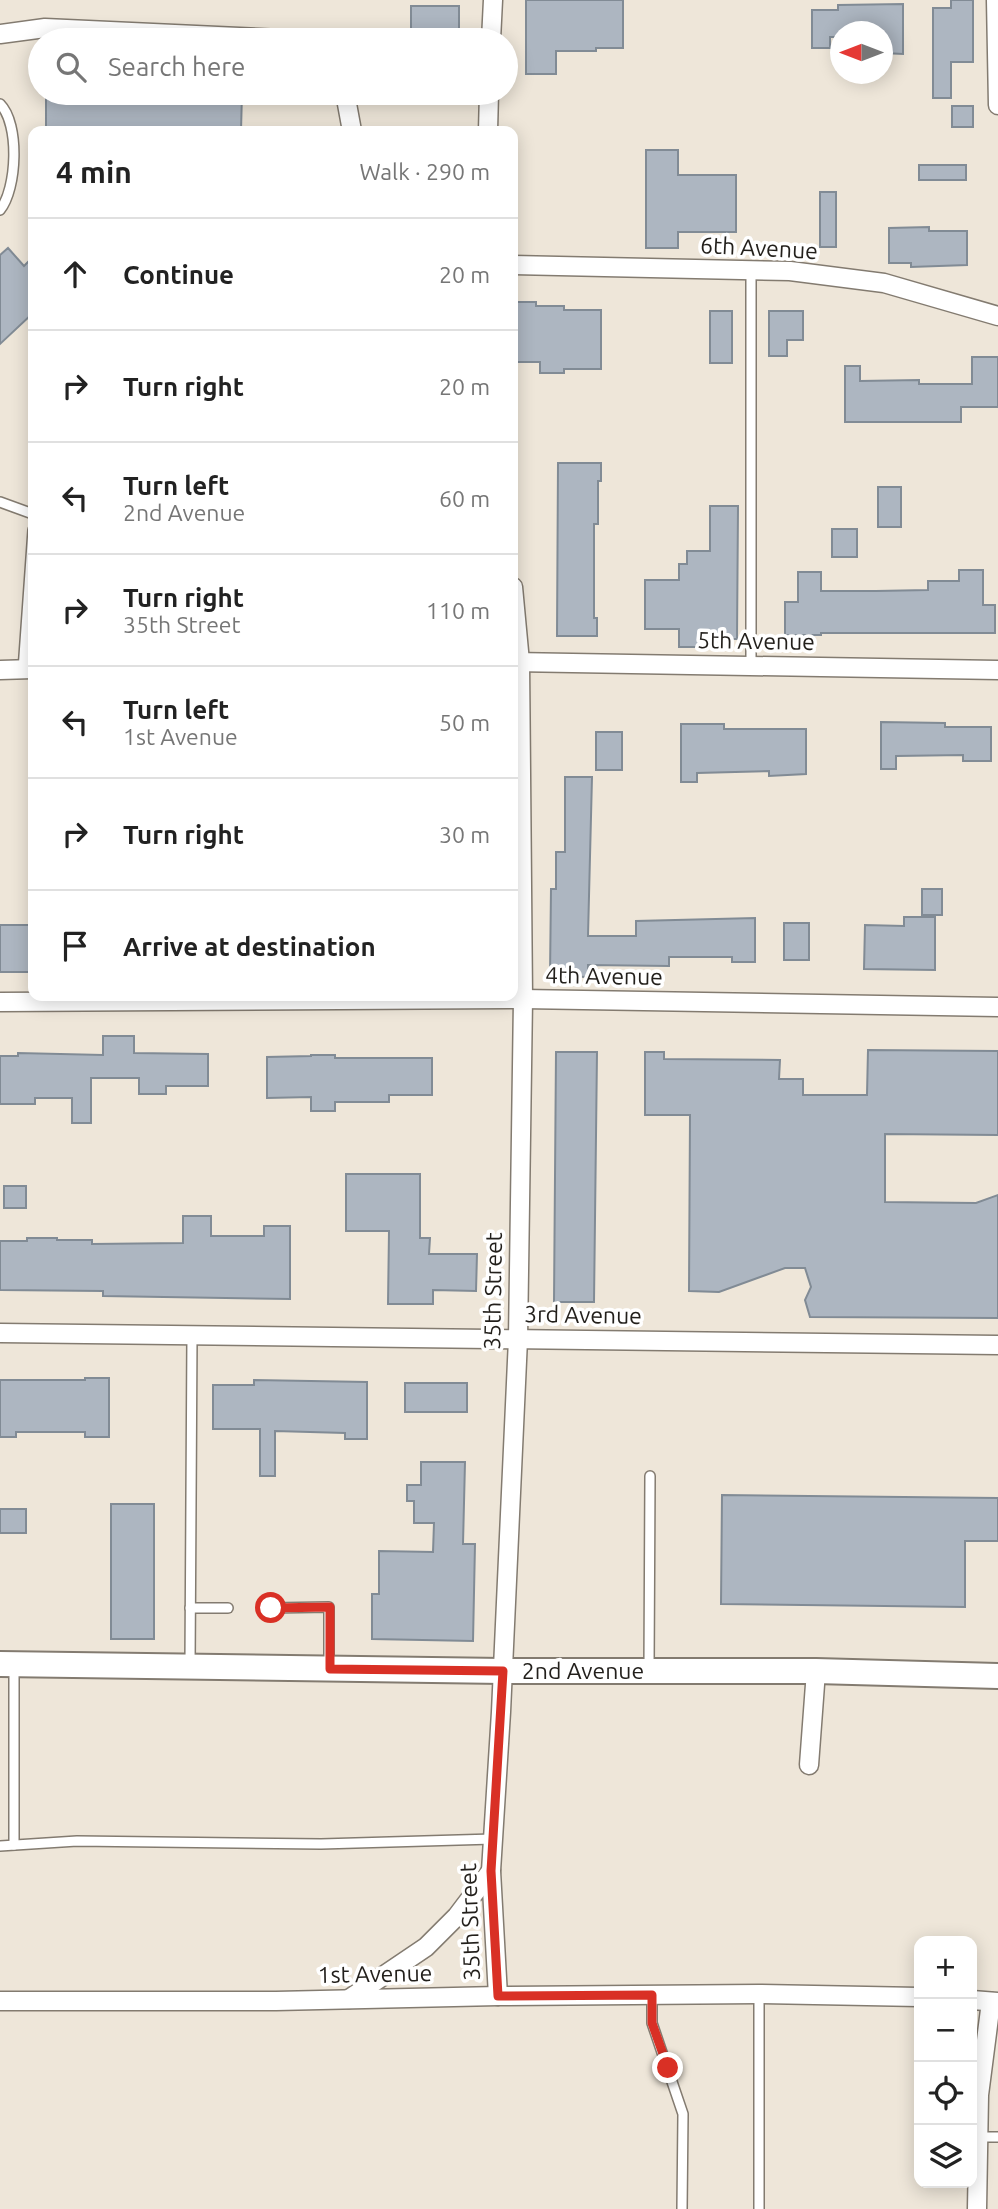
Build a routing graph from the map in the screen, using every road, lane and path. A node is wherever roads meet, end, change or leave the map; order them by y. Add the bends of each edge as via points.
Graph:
1 (492, 0) edge
2 (996, 0) edge
3 (491, 28) edge
4 (28, 30) edge
5 (0, 34) edge
6 (0, 104) edge
7 (998, 104) edge
8 (347, 105) edge
9 (489, 105) edge
10 (351, 126) edge
11 (488, 126) edge
12 (0, 210) edge
13 (518, 265) edge
14 (751, 270) junction
15 (998, 316) edge
16 (0, 502) edge
17 (28, 512) edge
18 (518, 662) edge
19 (751, 666) junction
20 (28, 669) edge
21 (0, 670) edge
22 (998, 670) edge
23 (518, 758) edge
24 (518, 999) edge
25 (523, 999) junction
26 (174, 1001) edge
27 (0, 1002) edge
28 (998, 1007) edge
29 (0, 1333) edge
30 (192, 1335) junction
31 (517, 1339) junction
32 (998, 1345) edge
33 (650, 1476) dead end
34 (190, 1608) junction
35 (228, 1608) dead end
36 (271, 1608) dead end
37 (7, 1665) edge
38 (190, 1667) junction
39 (330, 1669) junction
40 (503, 1671) junction
41 (649, 1671) junction
42 (816, 1671) junction
43 (998, 1676) edge
44 (809, 1765) dead end
45 (493, 1839) junction
46 (14, 1845) junction
47 (0, 1846) edge
48 (491, 1871) junction
49 (759, 1994) junction
50 (652, 1995) junction
51 (498, 1996) junction
52 (914, 1997) edge
53 (349, 1999) junction
54 (0, 2000) edge
55 (977, 2000) edge
56 (995, 2002) edge
57 (978, 2137) junction
58 (998, 2137) edge
59 (682, 2209) edge
60 (759, 2209) edge
61 (977, 2209) edge

1 - 3 street
2 - 7 street
4 - 5 street
6 - 12 lane via 13,130 13,170 6,203
8 - 10 street
9 - 11 street
13 - 14 street, 6th Avenue
14 - 15 street, 6th Avenue via 884,283
14 - 19 lane
16 - 17 lane
18 - 19 street, 5th Avenue
19 - 22 street, 5th Avenue
20 - 21 street
23 - 25 street, 35th Street
24 - 25 street, 4th Avenue
25 - 28 street, 4th Avenue
25 - 31 street, 35th Street
26 - 27 street, 4th Avenue
29 - 30 street, 3rd Avenue
30 - 31 street, 3rd Avenue
30 - 34 lane
31 - 32 street, 3rd Avenue
31 - 40 street, 35th Street
33 - 41 lane
34 - 35 lane
34 - 38 lane
36 - 39 lane via 330,1607
37 - 38 main road, 2nd Avenue
37 - 46 lane
38 - 39 main road, 2nd Avenue
39 - 40 main road, 2nd Avenue
40 - 41 main road, 2nd Avenue
40 - 45 street, 35th Street
41 - 42 main road, 2nd Avenue
42 - 43 main road, 2nd Avenue
42 - 44 street
45 - 46 lane
45 - 48 street, 35th Street
46 - 47 lane
48 - 51 street, 35th Street
48 - 53 street via 426,1947
49 - 50 street, 1st Avenue
49 - 52 street, 1st Avenue
49 - 60 lane
50 - 51 street, 1st Avenue
50 - 59 lane via 652,2023 683,2114
51 - 53 street, 1st Avenue
53 - 54 street, 1st Avenue
55 - 56 street
56 - 57 street via 979,2095
57 - 58 lane
57 - 61 street

